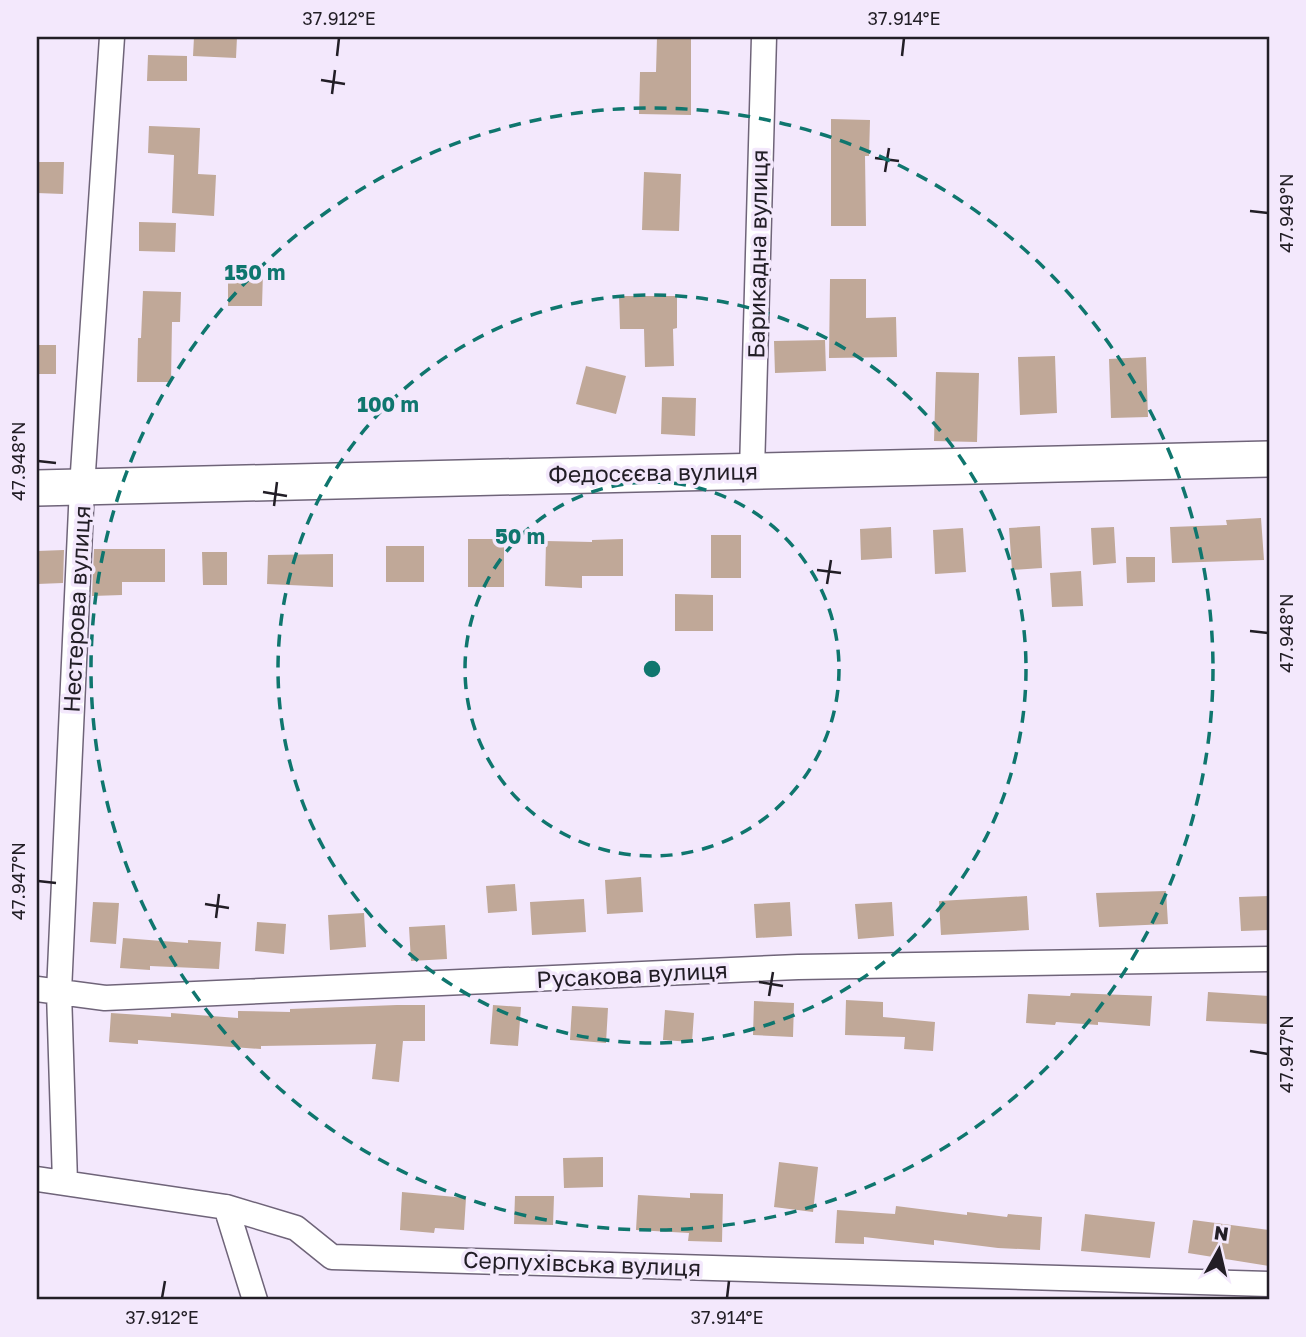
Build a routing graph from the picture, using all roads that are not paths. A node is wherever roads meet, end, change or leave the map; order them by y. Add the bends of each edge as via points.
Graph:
1 (111, 37) edge
2 (764, 37) edge
3 (1269, 459) edge
4 (752, 471) junction
5 (82, 487) junction
6 (37, 488) edge
7 (1269, 959) edge
8 (48, 990) edge
9 (37, 1179) edge
10 (65, 1182) junction
11 (226, 1207) junction
12 (1269, 1283) edge
13 (255, 1300) edge

1 - 5 street, Нестерова вулиця
2 - 4 street, Барикадна вулиця
3 - 4 main road, Федосєєва вулиця
4 - 5 main road, Федосєєва вулиця
5 - 6 main road, Федосєєва вулиця
5 - 8 street, Нестерова вулиця
7 - 8 street, Русакова вулиця via 798,967 105,998
8 - 10 street, Нестерова вулиця
9 - 10 street, Серпухівська вулиця
10 - 11 street, Серпухівська вулиця
11 - 12 street, Серпухівська вулиця via 296,1228 332,1258
11 - 13 street

